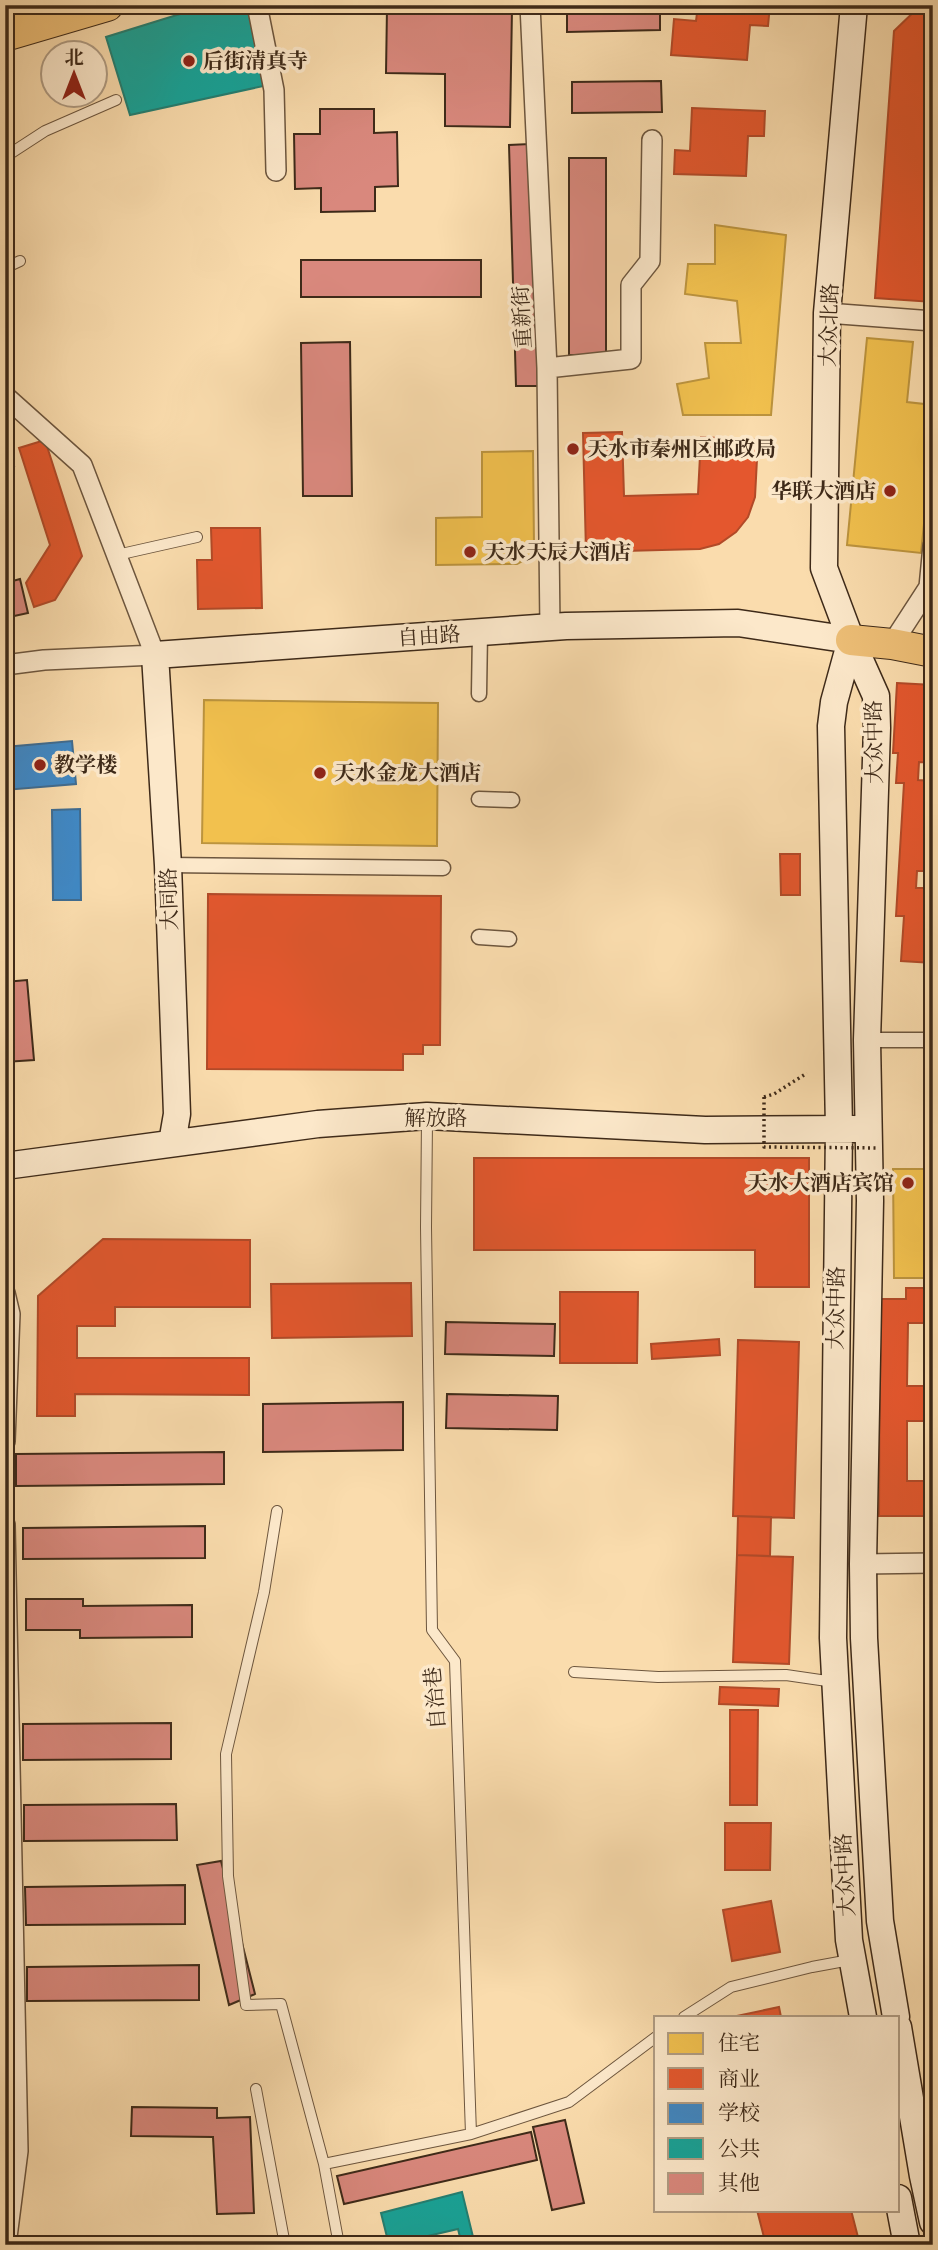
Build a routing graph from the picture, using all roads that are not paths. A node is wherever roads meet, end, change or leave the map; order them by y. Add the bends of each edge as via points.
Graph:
1 (107, 5) edge
2 (257, 5) edge
3 (530, 5) edge
4 (854, 5) edge
5 (5, 35) edge
6 (116, 100) dead end
7 (652, 140) dead end
8 (5, 157) edge
9 (276, 171) dead end
10 (20, 261) dead end
11 (5, 268) edge
12 (827, 313) junction
13 (933, 321) edge
14 (547, 368) junction
15 (5, 396) edge
16 (197, 537) dead end
17 (933, 546) edge
18 (117, 555) junction
19 (550, 628) junction
20 (480, 632) junction
21 (851, 640) junction
22 (933, 640) edge
23 (892, 644) junction
24 (933, 652) edge
25 (155, 655) junction
26 (5, 665) edge
27 (480, 694) dead end
28 (480, 799) dead end
29 (512, 800) dead end
30 (168, 864) junction
31 (443, 868) dead end
32 (480, 937) dead end
33 (509, 939) dead end
34 (867, 1040) junction
35 (933, 1040) edge
36 (427, 1116) junction
37 (839, 1128) junction
38 (875, 1139) junction
39 (172, 1143) junction
40 (5, 1167) edge
41 (5, 1293) edge
42 (5, 1441) edge
43 (277, 1511) dead end
44 (5, 1525) edge
45 (933, 1563) edge
46 (863, 1564) junction
47 (574, 1672) dead end
48 (834, 1682) junction
49 (852, 1960) junction
50 (686, 2016) edge
51 (863, 2016) edge
52 (896, 2016) edge
53 (654, 2038) edge
54 (900, 2039) edge
55 (256, 2089) dead end
56 (471, 2134) junction
57 (324, 2164) junction
58 (900, 2208) edge
59 (933, 2222) edge
60 (6, 2245) edge
61 (285, 2245) edge
62 (339, 2245) edge
63 (907, 2245) edge

1 - 5 highway
2 - 9 street via 274,90
3 - 14 street, 重新街
4 - 12 main road, 大众北路
6 - 8 lane via 45,131
7 - 14 street via 650,261 631,285 631,359
10 - 11 lane
12 - 13 street
12 - 21 main road, 大众北路 via 824,568
14 - 19 street, 重新街
15 - 18 street via 82,466
16 - 18 lane
17 - 23 street via 929,587
18 - 25 street
19 - 20 main road, 自由路
19 - 21 main road, 自由路 via 738,623
20 - 25 main road, 自由路
20 - 27 street
21 - 23 main road
21 - 34 main road, 大众中路 via 876,696 877,717
21 - 37 main road, 大众中路 via 831,726
22 - 23 main road
23 - 24 main road
25 - 26 street, 自由路
25 - 30 main road, 大同路
28 - 29 street
30 - 31 street
30 - 39 main road, 大同路 via 177,1114
32 - 33 street
34 - 35 street
34 - 38 main road, 大众中路
36 - 37 main road, 解放路 via 705,1130
36 - 39 main road, 解放路 via 318,1124
36 - 56 lane, 自治巷 via 432,1630 455,1661
37 - 38 main road, 解放路
37 - 48 main road, 大众中路
38 - 46 main road, 大众中路
39 - 40 main road, 解放路
41 - 42 street via 10,1314
43 - 57 lane via 264,1592 226,1754 228,1876 246,2005 281,2004
44 - 60 street via 18,2151
45 - 46 street
46 - 52 main road, 大众中路 via 880,1921
47 - 48 lane via 658,1677 786,1675
48 - 49 main road, 大众中路
49 - 50 lane via 731,1987
49 - 51 main road, 大众中路
53 - 56 lane via 569,2102
54 - 59 main road
55 - 61 lane
56 - 57 lane
57 - 62 lane
58 - 63 main road

